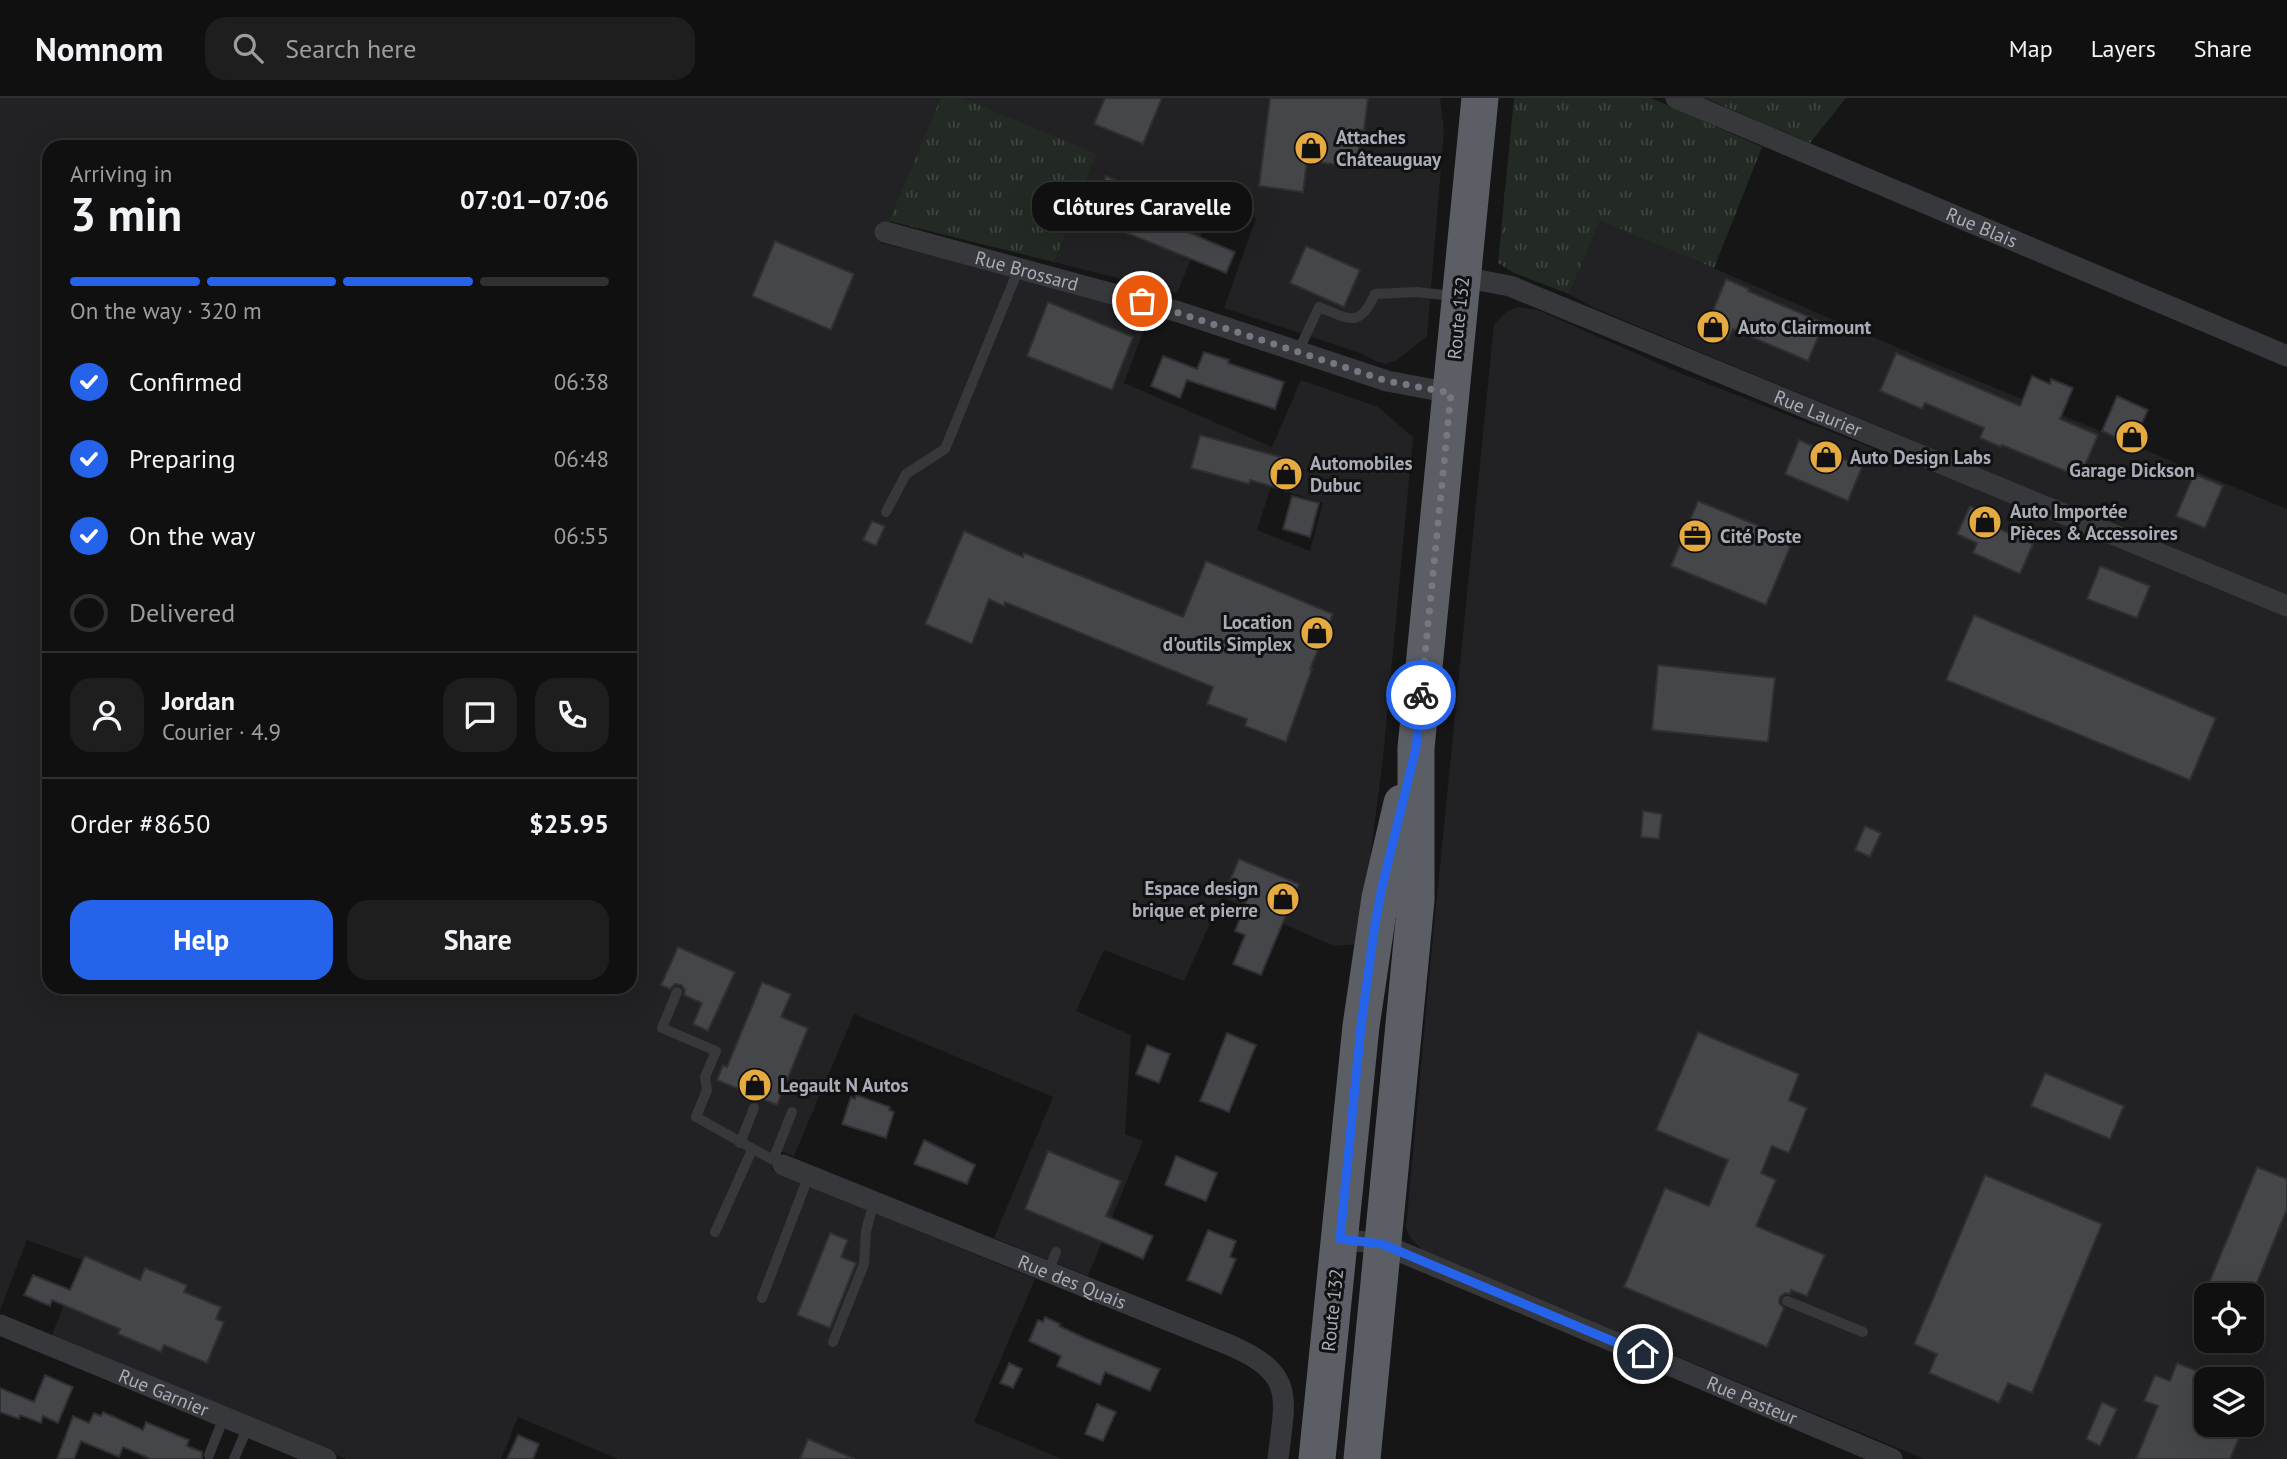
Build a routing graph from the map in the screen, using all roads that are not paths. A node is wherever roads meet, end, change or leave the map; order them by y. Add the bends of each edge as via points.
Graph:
1 (1480, 98) edge
2 (1676, 98) edge
3 (885, 232) dead end
4 (1019, 268) junction
5 (1462, 287) junction
6 (1298, 352) junction
7 (2287, 356) edge
8 (1451, 393) junction
9 (886, 512) dead end
10 (2287, 606) edge
11 (1416, 748) junction
12 (1369, 968) junction
13 (1409, 972) junction
14 (677, 992) dead end
15 (754, 1108) dead end
16 (792, 1112) dead end
17 (740, 1143) junction
18 (752, 1150) junction
19 (783, 1165) dead end
20 (809, 1175) junction
21 (874, 1201) junction
22 (715, 1232) dead end
23 (1340, 1239) junction
24 (1382, 1244) junction
25 (762, 1298) dead end
26 (1787, 1301) dead end
27 (0, 1325) edge
28 (1863, 1332) dead end
29 (833, 1342) dead end
30 (224, 1417) junction
31 (248, 1426) junction
32 (209, 1455) dead end
33 (234, 1459) edge
34 (326, 1459) edge
35 (1278, 1459) edge
36 (1317, 1459) edge
37 (1362, 1459) edge
38 (1892, 1459) edge

1 - 5 highway, Route 132
2 - 7 street, Rue Blais
3 - 4 street, Rue Brossard
4 - 6 street, Rue Brossard via 1168,309
4 - 9 lane via 945,449 906,474
5 - 6 lane via 1375,294 1359,317 1347,318 1319,307
5 - 8 highway, Route 132
5 - 10 street, Rue Laurier via 1510,286
6 - 8 street, Rue Brossard via 1387,381
8 - 11 highway, Route 132
11 - 12 highway, Route 132 via 1382,887
11 - 13 highway, Route 132 via 1416,900
12 - 13 highway
12 - 23 highway, Route 132
13 - 24 highway, Route 132
14 - 17 lane via 662,1028 716,1051 696,1117
15 - 17 lane
16 - 18 lane via 773,1160
17 - 18 lane
18 - 22 lane
19 - 20 street, Rue des Quais
20 - 21 street, Rue des Quais
20 - 25 lane
21 - 29 lane via 864,1264
21 - 35 street, Rue des Quais via 1052,1262 1265,1364 1284,1394
23 - 24 street, Rue Pasteur
23 - 36 highway, Route 132
24 - 37 highway, Route 132
24 - 38 street, Rue Pasteur
26 - 28 lane
27 - 30 street, Rue Garnier
30 - 31 street, Rue Garnier
30 - 32 lane
31 - 33 lane
31 - 34 street, Rue Garnier

